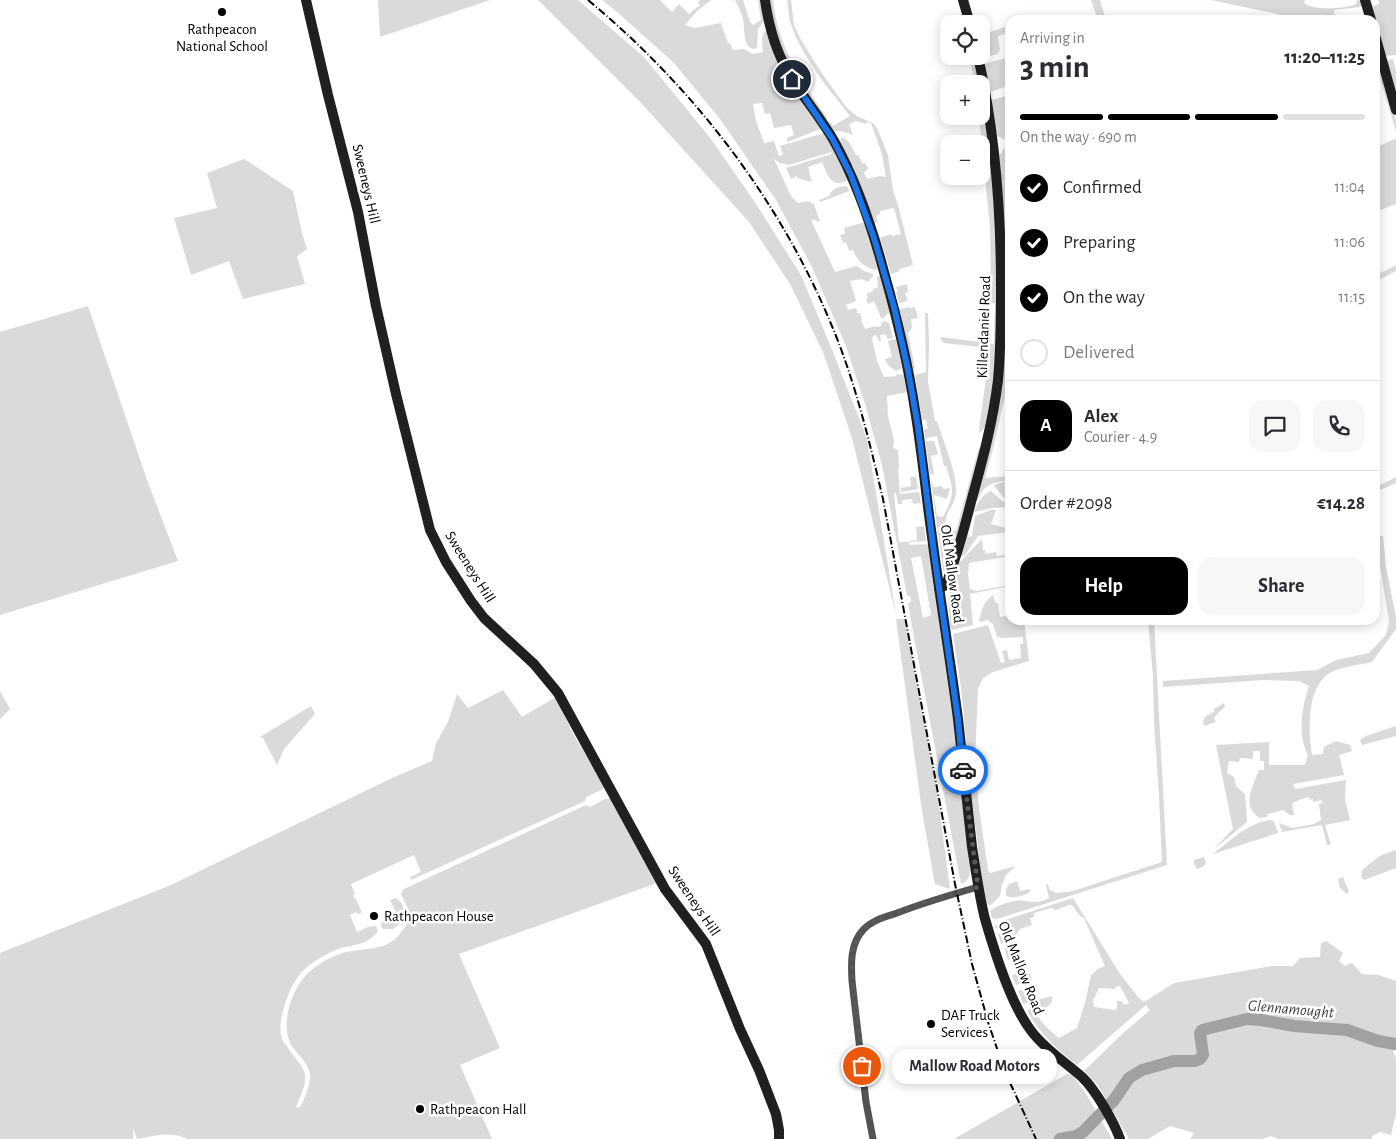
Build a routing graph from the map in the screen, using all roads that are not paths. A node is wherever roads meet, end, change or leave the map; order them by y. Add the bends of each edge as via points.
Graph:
1 (306, 0) edge
2 (765, 0) edge
3 (963, 0) edge
4 (1365, 0) edge
5 (967, 15) edge
6 (1369, 15) edge
7 (1380, 53) edge
8 (980, 65) edge
9 (1396, 110) edge
10 (939, 589) junction
11 (978, 887) junction
12 (1120, 1138) edge
13 (778, 1139) edge
14 (873, 1139) edge

1 - 13 street, Sweeneys Hill via 430,530 446,562 484,618 534,664 558,693 665,889 706,944 776,1114
2 - 10 street, Old Mallow Road via 776,48 792,79 841,154 882,263 912,392
3 - 5 street
4 - 6 street
7 - 9 street
8 - 10 street, Killendaniel Road via 991,124 997,182 1001,269 999,367 982,464 956,559 946,586
10 - 11 street, Old Mallow Road
11 - 12 street, Old Mallow Road via 1002,969 1024,1021 1043,1045 1090,1086
11 - 14 street via 875,921 863,930 854,946 852,981

